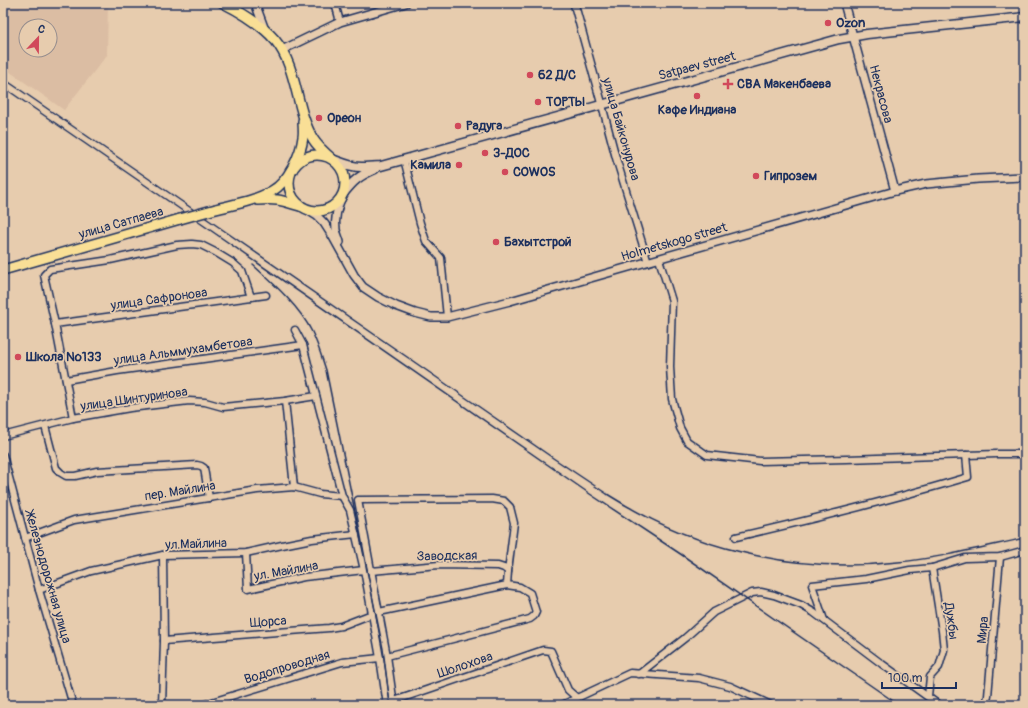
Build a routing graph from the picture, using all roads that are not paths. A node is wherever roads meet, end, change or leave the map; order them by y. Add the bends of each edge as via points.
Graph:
1 (223, 3) edge
2 (255, 3) edge
3 (335, 3) edge
4 (403, 3) edge
5 (574, 3) edge
6 (844, 3) edge
7 (1025, 17) edge
8 (340, 22) junction
9 (265, 30) junction
10 (854, 36) junction
11 (282, 50) junction
12 (602, 105) junction
13 (303, 116) junction
14 (332, 159) junction
15 (404, 159) junction
16 (381, 166) junction
17 (293, 167) junction
18 (1025, 177) edge
19 (895, 191) junction
20 (343, 194) junction
21 (246, 201) junction
22 (304, 208) junction
23 (659, 259) junction
24 (648, 262) junction
25 (347, 263) junction
26 (3, 270) edge
27 (266, 295) dead end
28 (251, 297) junction
29 (447, 317) junction
30 (55, 324) junction
31 (295, 330) dead end
32 (303, 345) junction
33 (66, 380) junction
34 (316, 396) junction
35 (285, 401) junction
36 (73, 418) junction
37 (45, 426) junction
38 (3, 436) edge
39 (1025, 454) edge
40 (3, 455) edge
41 (966, 455) junction
42 (294, 487) junction
43 (342, 496) junction
44 (209, 498) junction
45 (356, 534) junction
46 (736, 537) dead end
47 (25, 538) junction
48 (1025, 550) edge
49 (246, 554) junction
50 (163, 556) junction
51 (1000, 557) junction
52 (932, 568) junction
53 (364, 570) junction
54 (371, 571) junction
55 (508, 571) junction
56 (507, 586) junction
57 (40, 590) junction
58 (376, 613) junction
59 (824, 620) junction
60 (164, 640) junction
61 (387, 656) junction
62 (380, 658) junction
63 (390, 671) junction
64 (382, 673) junction
65 (639, 674) junction
66 (928, 696) junction
67 (577, 698) junction
68 (394, 703) edge
69 (566, 704) edge
70 (72, 705) edge
71 (162, 705) edge
72 (202, 705) edge
73 (387, 705) edge
74 (771, 705) edge
75 (939, 705) edge
76 (986, 705) edge

1 - 9 main road
2 - 9 street
3 - 8 street
4 - 8 street
5 - 12 street, улица Байконурова
6 - 10 street, Некрасова
7 - 10 main road, Satpaev street
8 - 11 street
9 - 11 main road
10 - 12 main road, Satpaev street
10 - 19 street, Некрасова
11 - 13 main road
12 - 15 main road, Satpaev street
12 - 24 street, улица Байконурова
13 - 14 main road via 314,140
13 - 17 main road via 304,136
14 - 16 main road via 355,167
14 - 17 main road via 320,154 308,156
14 - 20 main road via 344,172
15 - 16 main road, Satpaev street
15 - 29 street via 426,241 441,258
16 - 20 main road via 352,182
17 - 21 main road via 273,191
17 - 22 main road via 289,180 290,193
18 - 19 street, Holmetskogo street via 926,184
19 - 23 street, Holmetskogo street
20 - 22 main road via 326,210
20 - 25 street via 338,207 336,229
21 - 22 main road via 276,199
21 - 26 main road, улица Сатпаева, bridge
22 - 25 street via 324,223
23 - 24 street, Holmetskogo street
23 - 41 street via 672,301 672,399 680,428 687,441 707,455 760,460
24 - 29 street, Holmetskogo street
25 - 29 street, Holmetskogo street via 363,287 378,297 415,313
27 - 28 street, улица Сафронова
28 - 30 street, улица Сафронова
28 - 30 street via 242,271 233,262 201,245 177,246 50,269 44,274
30 - 33 street
31 - 32 street
32 - 33 street, улица Альммухамбетова
32 - 34 street
33 - 36 street
34 - 35 street, улица Шинтуринова
34 - 43 street
35 - 36 street, улица Шинтуринова via 223,407 189,401
35 - 42 street
36 - 37 street, улица Шинтуринова
37 - 38 street, улица Шинтуринова
37 - 44 street via 56,468 66,476 97,471 197,465 204,468
39 - 41 street
40 - 47 street, Железнодорожная улица
41 - 46 street via 968,477 834,514
42 - 43 street, пер. Майлина via 320,494
42 - 44 street, пер. Майлина
43 - 45 street via 350,510
44 - 47 street, пер. Майлина via 74,520
45 - 49 street, ул.Майлина via 312,539
45 - 53 street
47 - 57 street, Железнодорожная улица
48 - 51 street
49 - 50 street, ул.Майлина
49 - 53 street, ул. Майлина via 248,589 304,577
50 - 57 street, ул.Майлина via 91,571
50 - 60 street
51 - 52 street via 965,558
51 - 76 street, Мира
52 - 59 street via 812,586
52 - 66 street, Дужбы via 944,650 939,667 930,677
53 - 58 street
54 - 55 street, Заводская via 439,565 498,566
54 - 55 street via 358,500 504,501 510,507 514,523
54 - 58 street
55 - 56 street
56 - 58 street, Щорса
56 - 61 street via 520,587 530,593 536,612 534,616
57 - 70 street, Железнодорожная улица
58 - 60 street, Щорса via 328,628
58 - 61 street
58 - 62 street
59 - 65 street via 813,612 774,595 752,593 714,612
59 - 66 street
60 - 71 street
61 - 63 street
62 - 64 street
62 - 72 street, Водопроводная via 342,662
63 - 64 street
63 - 68 street
64 - 73 street
65 - 67 street via 630,673
65 - 74 street via 699,678 730,686
66 - 75 street
67 - 68 street, Шолохова via 568,690 551,651 543,650
67 - 69 street

